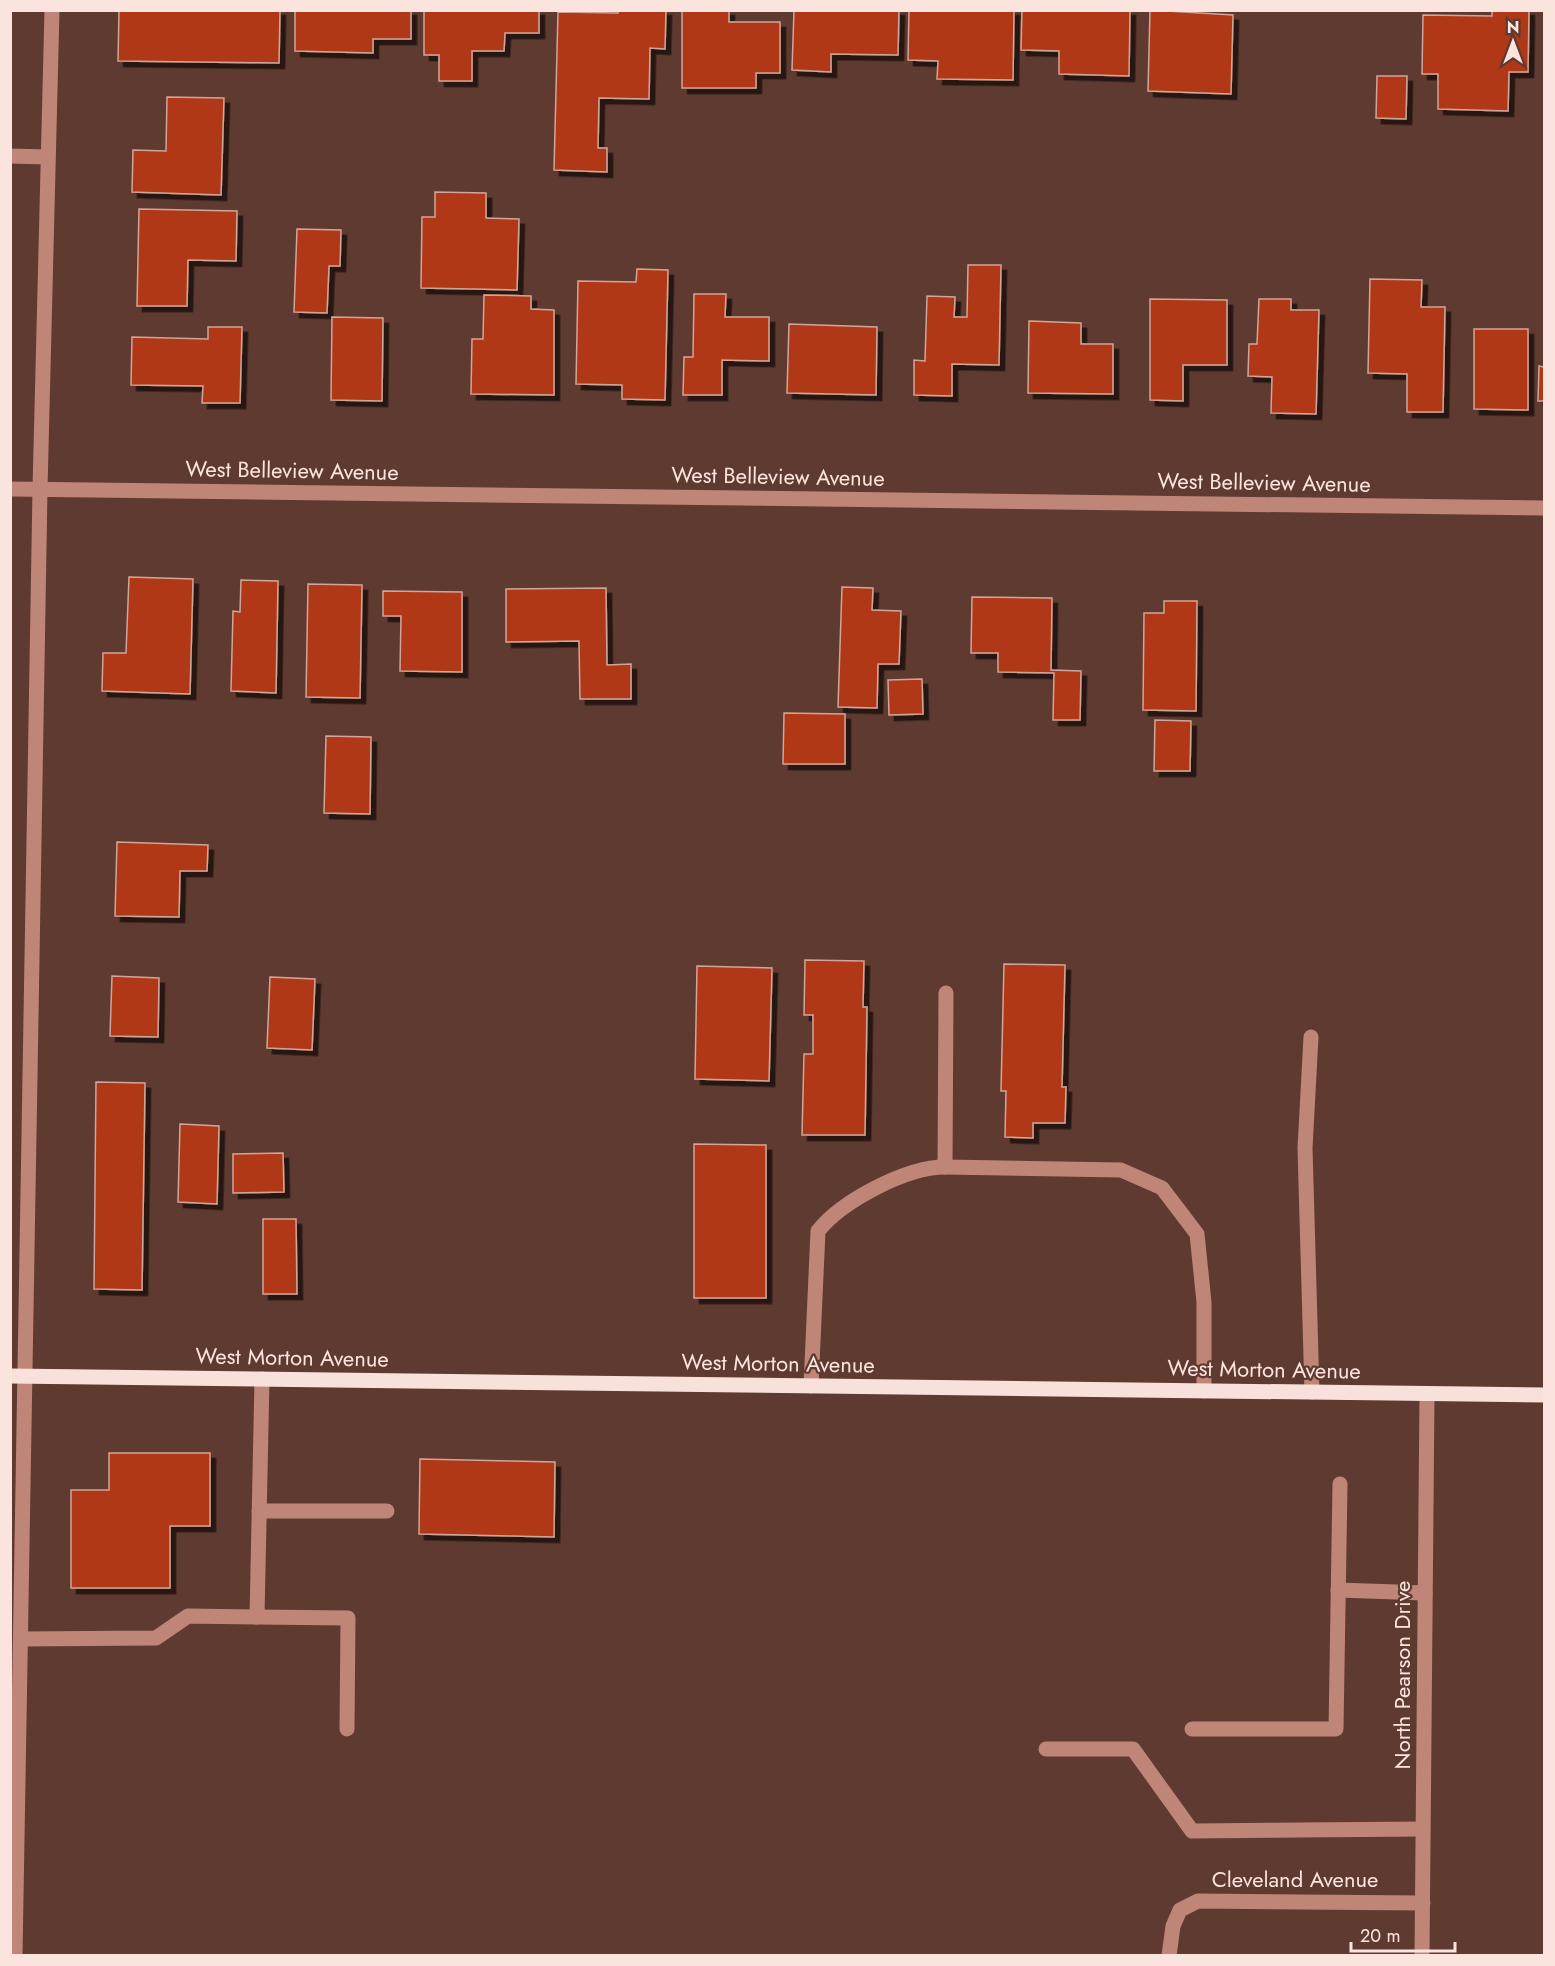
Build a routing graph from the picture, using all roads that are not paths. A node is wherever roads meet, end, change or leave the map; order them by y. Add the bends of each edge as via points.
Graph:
1 (52, 10) edge
2 (10, 156) edge
3 (48, 157) junction
4 (10, 489) edge
5 (40, 489) junction
6 (1545, 508) edge
7 (946, 993) dead end
8 (1311, 1036) dead end
9 (945, 1167) junction
10 (10, 1376) edge
11 (26, 1377) junction
12 (262, 1379) junction
13 (811, 1386) junction
14 (1204, 1391) junction
15 (1312, 1392) junction
16 (1426, 1394) junction
17 (1545, 1395) edge
18 (1340, 1484) dead end
19 (259, 1511) junction
20 (387, 1511) dead end
21 (1338, 1590) junction
22 (1425, 1593) junction
23 (257, 1617) junction
24 (21, 1639) junction
25 (348, 1729) dead end
26 (1192, 1729) dead end
27 (1046, 1749) dead end
28 (1423, 1829) junction
29 (1423, 1903) junction
30 (15, 1956) edge
31 (1169, 1956) edge
32 (1422, 1956) edge

1 - 3 street
2 - 3 street
3 - 5 street
4 - 5 street, West Belleview Avenue
5 - 6 street, West Belleview Avenue
5 - 11 street
7 - 9 street
8 - 15 street via 1305,1148
9 - 13 street via 929,1167 894,1179 832,1214 818,1231
9 - 14 street via 1120,1170 1162,1188 1197,1234 1204,1302
10 - 11 main road, West Morton Avenue
11 - 12 main road, West Morton Avenue
11 - 24 street
12 - 13 main road, West Morton Avenue
12 - 19 street
13 - 14 main road, West Morton Avenue
14 - 15 main road, West Morton Avenue
15 - 16 main road, West Morton Avenue
16 - 17 main road, West Morton Avenue
16 - 22 street, North Pearson Drive
18 - 21 street
19 - 20 street
19 - 23 street
21 - 22 street
21 - 26 street via 1336,1729
22 - 28 street, North Pearson Drive
23 - 24 street via 188,1616 156,1638
23 - 25 street via 348,1618
24 - 30 street
27 - 28 street via 1133,1749 1192,1831
28 - 29 street, North Pearson Drive
29 - 31 street, Cleveland Avenue via 1197,1901 1180,1910 1169,1940
29 - 32 street, North Pearson Drive

